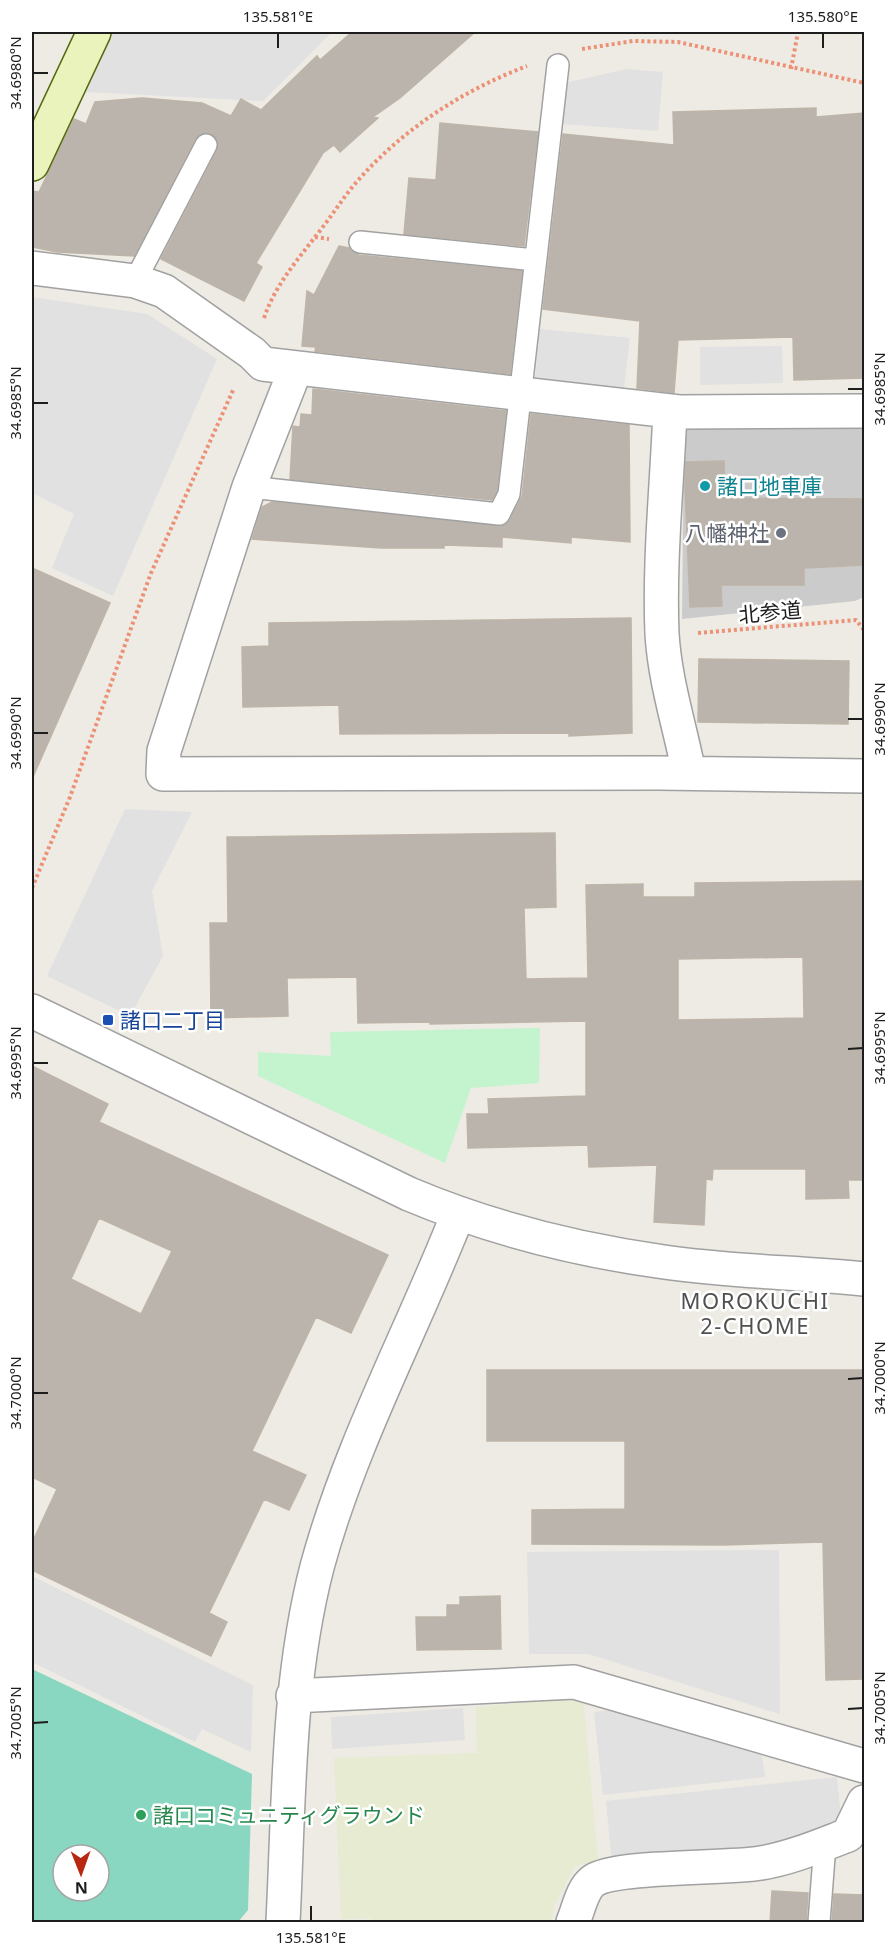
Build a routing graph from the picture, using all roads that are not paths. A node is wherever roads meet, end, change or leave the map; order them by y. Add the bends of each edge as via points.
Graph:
1 (94, 32) edge
2 (558, 65) dead end
3 (206, 146) dead end
4 (32, 164) edge
5 (360, 242) dead end
6 (535, 260) junction
7 (32, 267) edge
8 (135, 281) junction
9 (296, 368) junction
10 (520, 393) junction
11 (670, 411) junction
12 (864, 411) edge
13 (249, 487) junction
14 (689, 773) junction
15 (864, 776) edge
16 (32, 1011) edge
17 (458, 1214) junction
18 (864, 1279) edge
19 (293, 1696) junction
20 (864, 1766) edge
21 (864, 1802) edge
22 (825, 1844) junction
23 (283, 1923) edge
24 (573, 1923) edge
25 (819, 1923) edge

1 - 4 street
2 - 6 lane
3 - 8 lane
5 - 6 lane
6 - 10 lane
7 - 8 street
8 - 9 street via 164,291 252,352 263,364
9 - 10 street
9 - 13 street
10 - 11 street
10 - 13 lane via 509,494 500,514
11 - 12 street
11 - 14 street via 662,636 668,689
13 - 14 street via 164,751 163,774
14 - 15 street
16 - 17 street
17 - 18 street via 553,1240 665,1262
17 - 19 street via 336,1506 315,1578
19 - 20 street via 574,1682
19 - 23 street
21 - 22 street via 848,1834
22 - 24 street via 759,1863 618,1874 592,1881
22 - 25 lane

